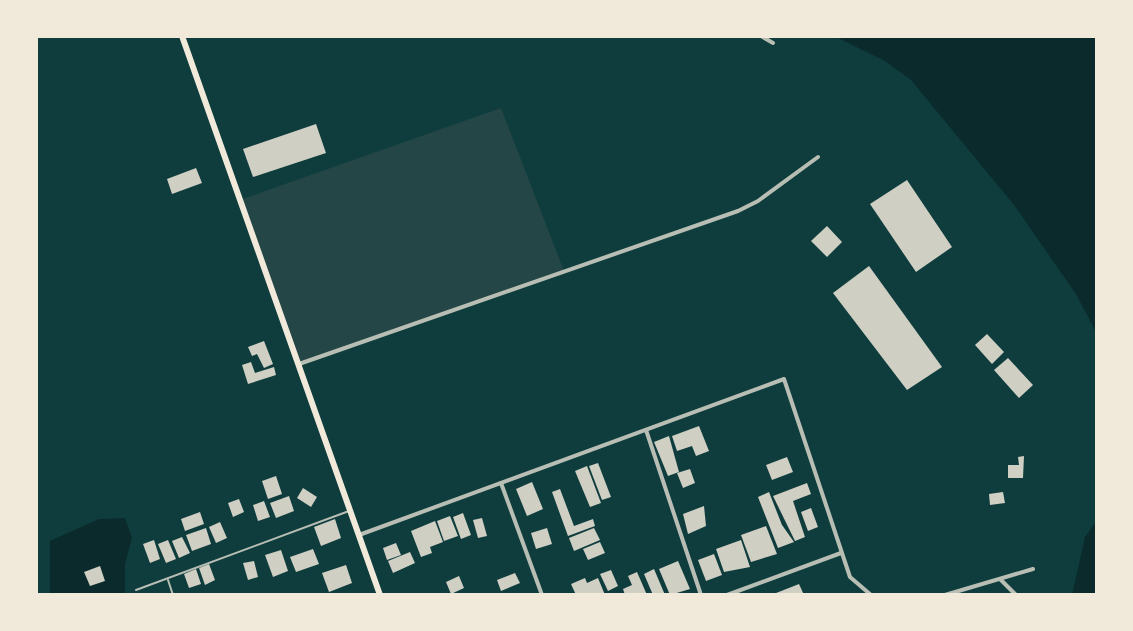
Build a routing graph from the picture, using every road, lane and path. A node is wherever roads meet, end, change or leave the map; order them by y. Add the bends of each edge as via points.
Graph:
1 (182, 36) edge
2 (761, 36) edge
3 (773, 43) dead end
4 (818, 157) dead end
5 (299, 364) junction
6 (646, 430) junction
7 (501, 483) junction
8 (350, 511) junction
9 (359, 535) junction
10 (841, 553) junction
11 (1033, 569) dead end
12 (167, 578) junction
13 (1000, 580) junction
14 (136, 590) dead end
15 (173, 595) edge
16 (380, 595) edge
17 (542, 595) edge
18 (701, 595) edge
19 (727, 595) edge
20 (871, 595) edge
21 (945, 595) edge
22 (1016, 595) edge

1 - 5 main road
2 - 3 street
4 - 5 street via 738,211
5 - 8 main road
6 - 7 street
6 - 10 street via 784,379
6 - 18 street
7 - 9 street
7 - 17 street
8 - 9 main road
8 - 12 lane
9 - 16 main road
10 - 19 street
10 - 20 street via 850,577
11 - 13 street
12 - 14 lane
12 - 15 lane
13 - 21 street
13 - 22 street

